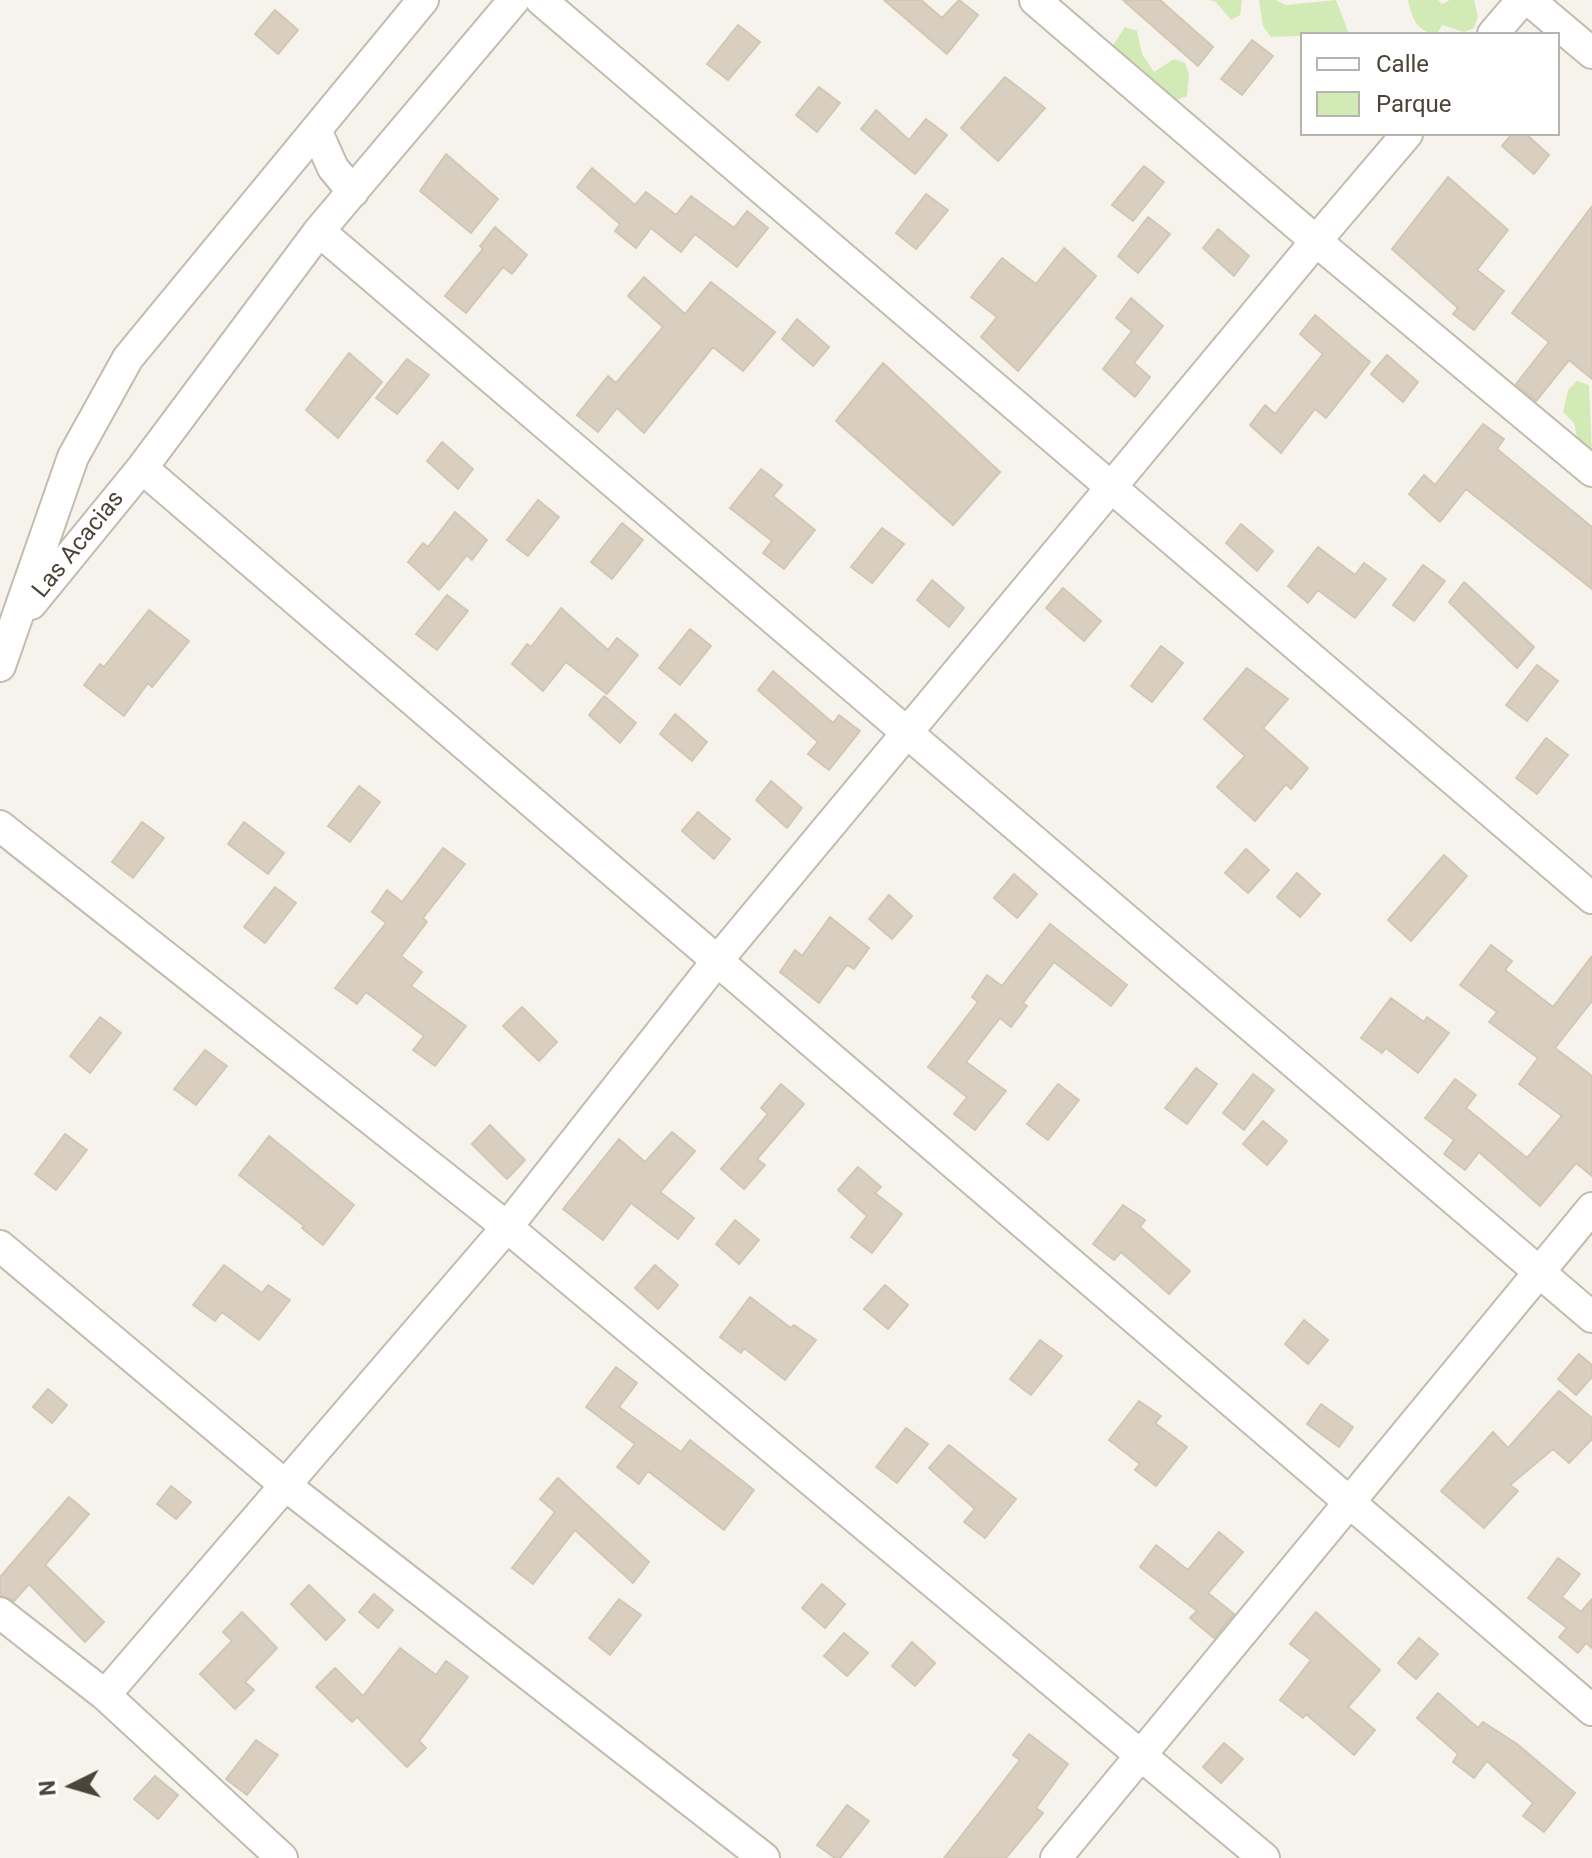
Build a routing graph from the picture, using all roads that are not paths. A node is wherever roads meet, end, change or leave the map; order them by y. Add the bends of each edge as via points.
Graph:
1 (423, 0) edge
2 (514, 0) edge
3 (541, 0) edge
4 (1035, 0) edge
5 (1522, 0) edge
6 (1529, 0) edge
7 (1495, 32) edge
8 (1592, 53) edge
9 (316, 130) junction
10 (1405, 136) edge
11 (353, 192) junction
12 (319, 231) junction
13 (1316, 241) junction
14 (142, 468) junction
15 (1592, 471) edge
16 (1111, 487) junction
17 (20, 618) junction
18 (0, 666) edge
19 (907, 732) junction
20 (0, 826) edge
21 (1592, 898) edge
22 (717, 961) junction
23 (1592, 1208) edge
24 (507, 1227) junction
25 (0, 1246) edge
26 (1538, 1272) junction
27 (1592, 1317) edge
28 (285, 1485) junction
29 (1347, 1502) junction
30 (0, 1613) edge
31 (105, 1695) junction
32 (1592, 1710) edge
33 (1140, 1752) junction
34 (282, 1858) edge
35 (764, 1858) edge
36 (1056, 1858) edge
37 (1264, 1858) edge

1 - 9 street, Las Acacias
2 - 11 street, Las Acacias
3 - 16 street
4 - 13 street
5 - 7 street
6 - 8 street
9 - 11 street via 333,168
9 - 17 street, Las Acacias via 128,358 73,457
10 - 13 street
11 - 12 street, Las Acacias
12 - 14 street, Las Acacias
12 - 19 street
13 - 15 street
13 - 16 street
14 - 17 street, Las Acacias
14 - 22 street
16 - 19 street
16 - 21 street
17 - 18 street
19 - 22 street
19 - 26 street
20 - 24 street
22 - 24 street
22 - 29 street
23 - 26 street
24 - 28 street
24 - 33 street
25 - 28 street
26 - 27 street
26 - 29 street
28 - 31 street
28 - 35 street
29 - 32 street
29 - 33 street
30 - 31 street
31 - 34 street
33 - 36 street
33 - 37 street

